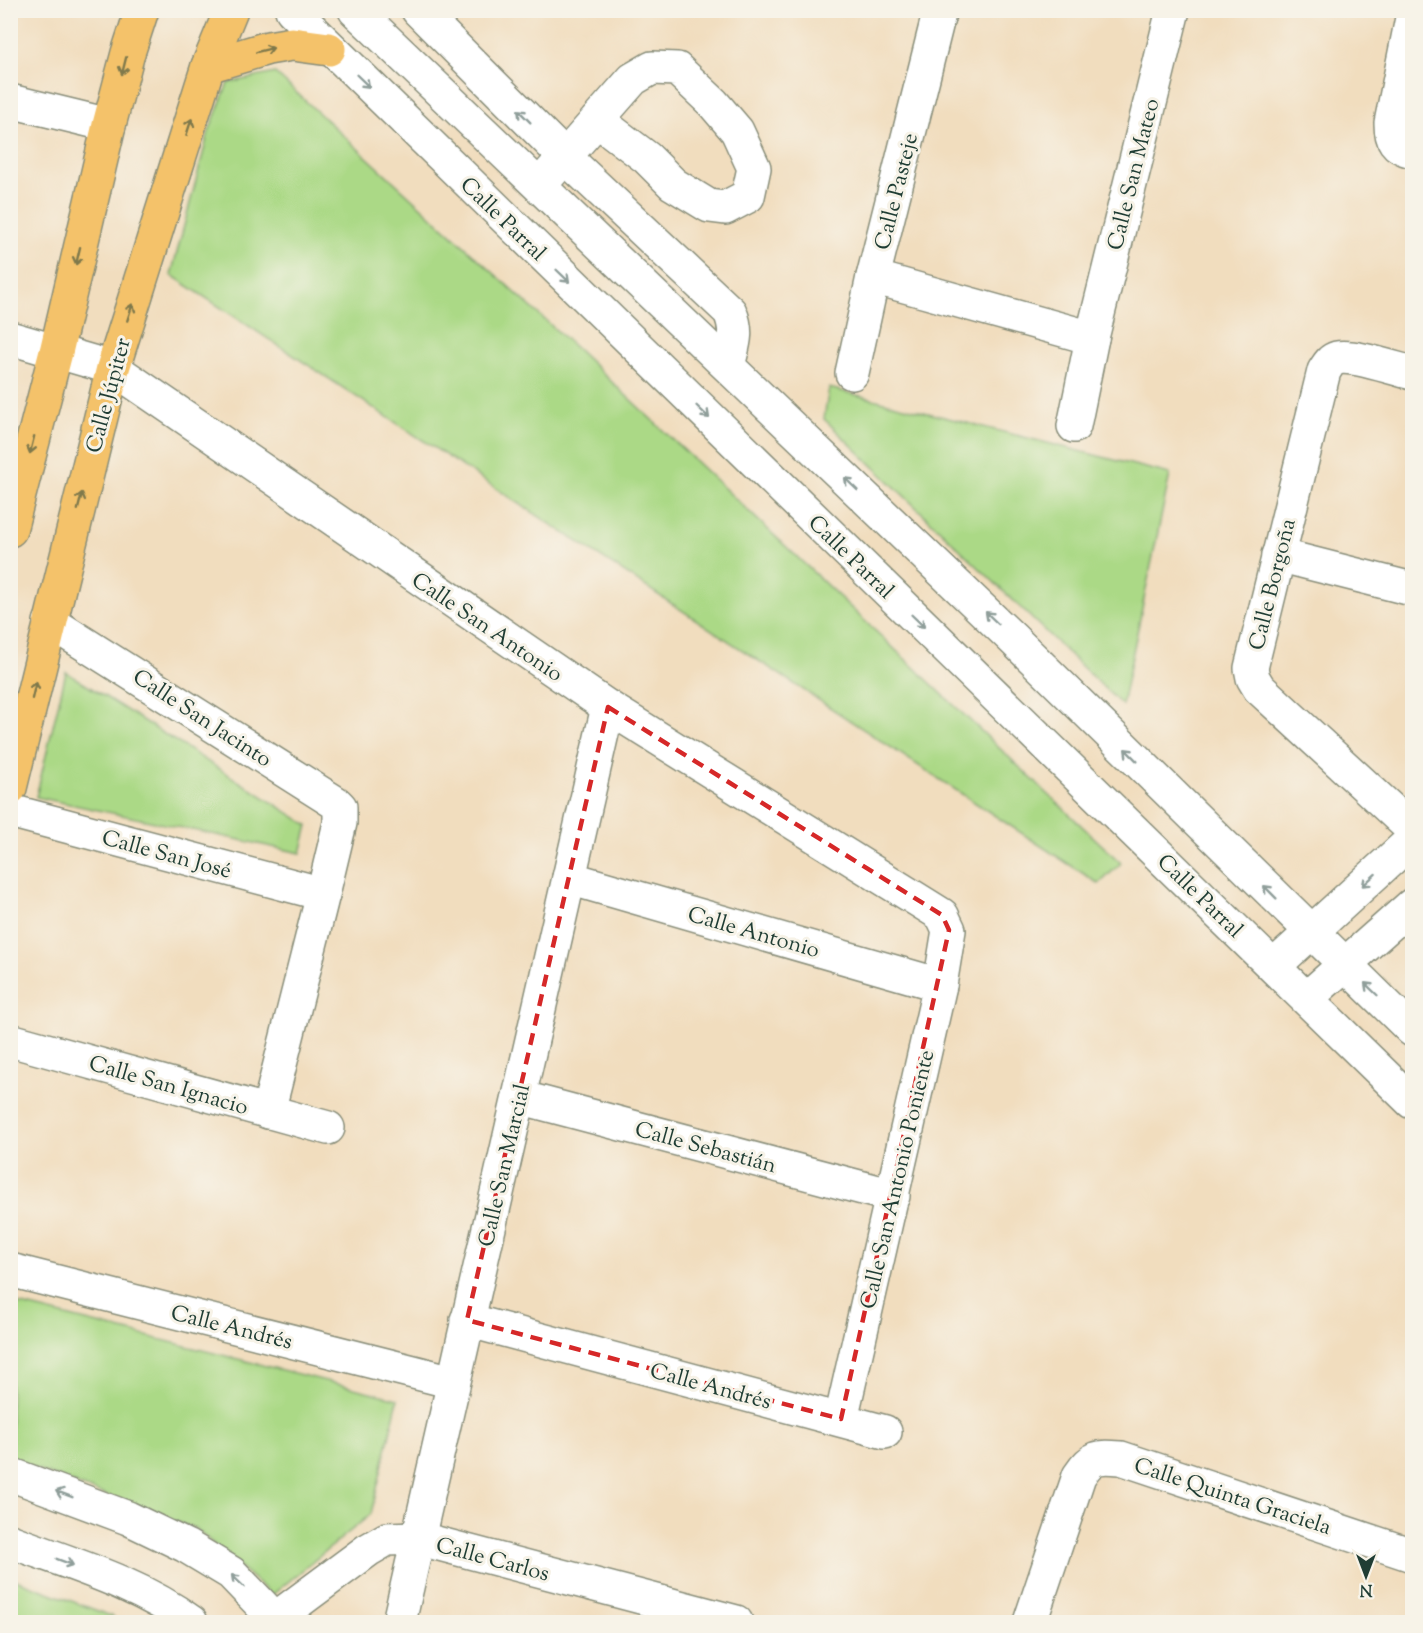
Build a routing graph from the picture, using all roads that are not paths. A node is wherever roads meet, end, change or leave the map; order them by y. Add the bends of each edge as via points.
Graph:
1 (142, 10) edge
2 (231, 10) edge
3 (292, 10) edge
4 (355, 10) edge
5 (418, 10) edge
6 (940, 10) edge
7 (1173, 10) edge
8 (1413, 18) edge
9 (329, 49) junction
10 (208, 66) junction
11 (10, 101) edge
12 (597, 120) junction
13 (109, 125) junction
14 (1413, 151) edge
15 (565, 157) junction
16 (540, 185) junction
17 (873, 277) junction
18 (10, 338) edge
19 (1092, 338) junction
20 (56, 352) junction
21 (728, 366) junction
22 (113, 368) junction
23 (852, 373) dead end
24 (1413, 373) edge
25 (1074, 426) dead end
26 (10, 530) edge
27 (1278, 555) junction
28 (1413, 589) edge
29 (50, 622) junction
30 (608, 707) junction
31 (10, 788) edge
32 (10, 811) edge
33 (1413, 829) edge
34 (1413, 840) edge
35 (569, 878) junction
36 (323, 894) junction
37 (1413, 904) edge
38 (1312, 933) junction
39 (948, 937) joint
40 (1345, 964) junction
41 (1274, 966) junction
42 (940, 985) junction
43 (1307, 998) junction
44 (1413, 1030) edge
45 (10, 1040) edge
46 (519, 1097) junction
47 (1413, 1102) edge
48 (268, 1112) junction
49 (328, 1128) dead end
50 (893, 1196) junction
51 (10, 1270) edge
52 (467, 1320) junction
53 (453, 1382) junction
54 (841, 1419) junction
55 (885, 1432) dead end
56 (10, 1474) edge
57 (417, 1538) junction
58 (10, 1541) edge
59 (1413, 1555) edge
60 (275, 1621) edge
61 (191, 1623) edge
62 (399, 1623) edge
63 (736, 1623) edge
64 (1030, 1623) edge

1 -> 13 main road
2 - 10 main road, Calle Júpiter
3 - 9 street, Calle Parral
4 - 16 street
15 -> 5 street
6 - 17 street, Calle Pasteje
7 - 19 street, Calle San Mateo
8 - 14 street via 1391,136 1403,149
10 -> 9 main road via 292,44
9 -> 41 street, Calle Parral
22 -> 10 main road, Calle Júpiter
11 - 13 street
12 - 12 street via 647,158 673,184 709,206 725,208 748,196 754,168 737,130 677,69 652,68 633,80
12 - 15 street
13 -> 20 main road
15 - 16 street
15 - 21 street via 730,312 736,325
16 - 21 street
17 - 19 street
17 - 23 street, Calle Pasteje
18 - 20 street, Calle San Antonio
19 - 25 street, Calle San Mateo
20 - 22 street, Calle San Antonio
20 -> 26 main road
38 -> 21 street via 1011,636
29 -> 22 main road, Calle Júpiter
22 - 30 street, Calle San Antonio
24 - 27 street, Calle Borgoña via 1354,359 1339,357 1330,361 1324,371
27 - 28 street
27 - 33 street, Calle Borgoña via 1253,656 1253,678 1259,688
31 -> 29 main road, Calle Júpiter
29 - 36 street, Calle San Jacinto via 336,803 340,807 340,823
30 - 35 street, Calle San Marcial
30 - 39 street, Calle San Antonio via 942,915
32 - 36 street, Calle San José
34 -> 38 street
35 - 42 street, Calle Antonio
35 - 46 street, Calle San Marcial
36 - 48 street
37 - 40 street
38 - 40 street
38 - 41 street
39 - 42 street, Calle San Antonio Poniente
40 - 43 street
44 -> 40 street
41 - 43 street, Calle Parral
42 - 50 street, Calle San Antonio Poniente
43 - 47 street, Calle Parral
45 - 48 street, Calle San Ignacio
46 - 50 street, Calle Sebastián
46 - 52 street, Calle San Marcial
48 - 49 street, Calle San Ignacio
50 - 54 street, Calle San Antonio Poniente
51 - 53 street, Calle Andrés
52 - 53 street, Calle San Marcial
52 - 54 street, Calle Andrés
53 - 57 street, Calle San Marcial
54 - 55 street, Calle Andrés
60 -> 56 street via 231,1574 186,1546 128,1518
57 - 60 street, Calle Carlos via 387,1539 368,1550
57 - 62 street, Calle San Marcial
57 - 63 street, Calle Carlos
58 -> 61 street via 129,1586
59 - 64 street, Calle Quinta Graciela via 1121,1458 1101,1456 1088,1462 1079,1476

